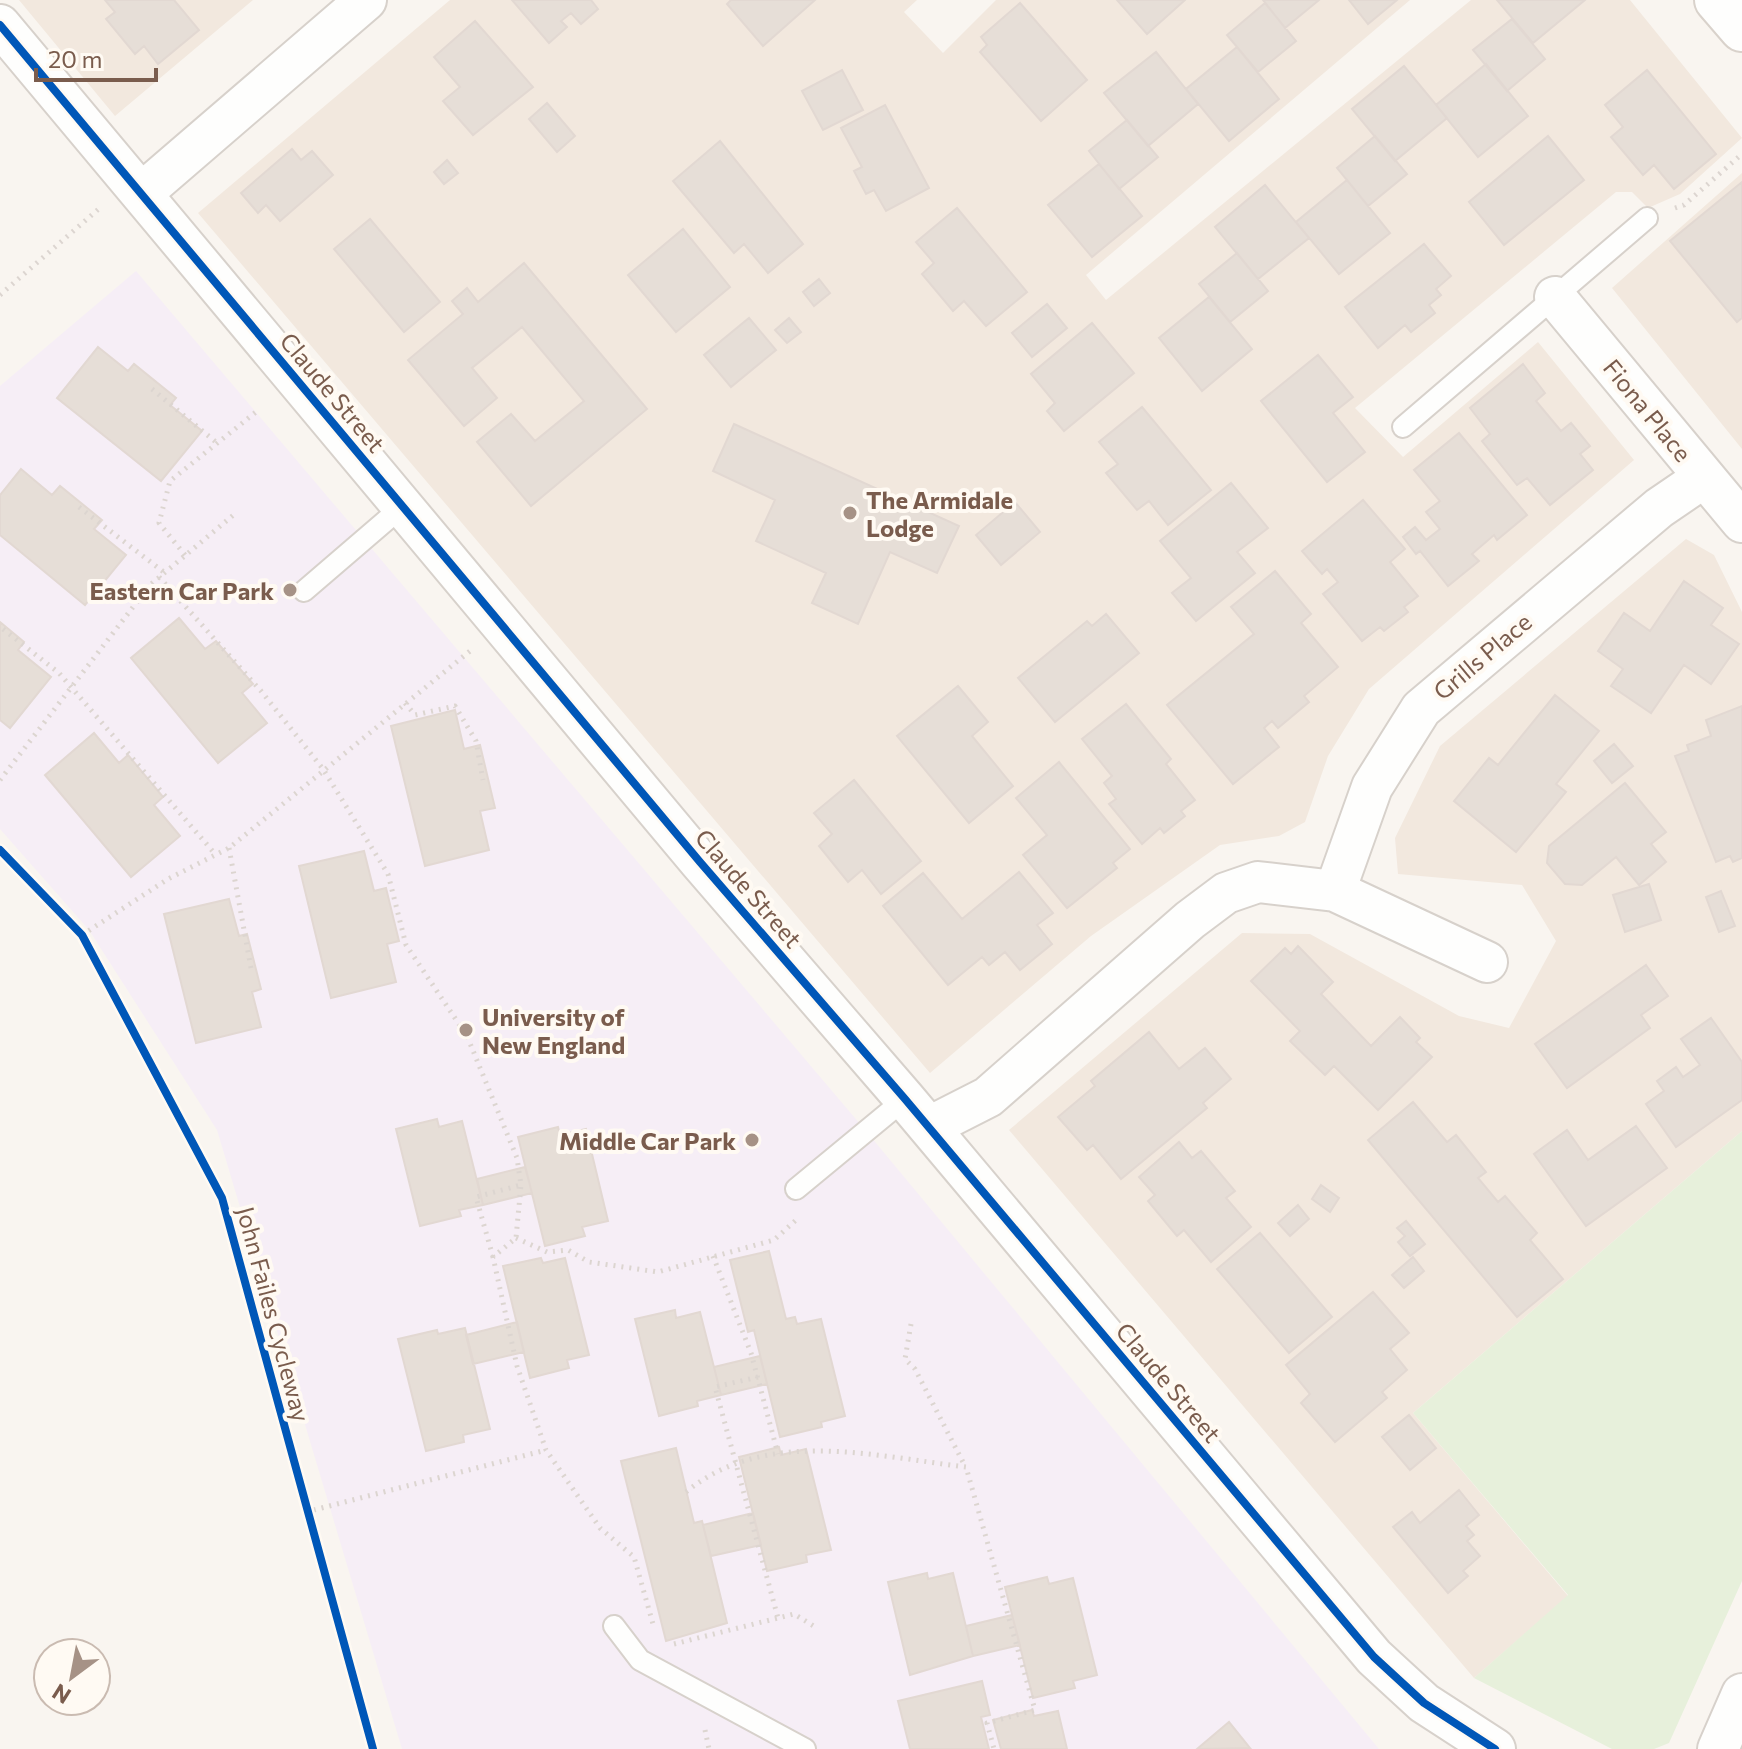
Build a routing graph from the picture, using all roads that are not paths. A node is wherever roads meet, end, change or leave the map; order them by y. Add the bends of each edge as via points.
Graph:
1 (366, 0) edge
2 (1717, 0) edge
3 (0, 25) edge
4 (1742, 29) edge
5 (123, 199) junction
6 (1647, 218) road end
7 (1555, 297) junction
8 (1403, 427) dead end
9 (1703, 478) junction
10 (403, 506) junction
11 (1742, 522) edge
12 (304, 591) dead end
13 (1335, 891) junction
14 (1487, 962) dead end
15 (917, 1113) junction
16 (796, 1189) dead end
17 (614, 1626) dead end
18 (1742, 1694) edge
19 (805, 1749) edge
20 (1495, 1749) edge
21 (1718, 1749) edge

1 - 5 street
2 - 4 main road
3 - 5 street, Claude Street
5 - 10 street, Claude Street
6 - 7 lane
7 - 8 lane
7 - 9 street, Fiona Place
9 - 11 street, Fiona Place
9 - 13 street, Grills Place via 1647,518 1421,709 1372,787
10 - 12 lane
10 - 15 street, Claude Street
13 - 14 street
13 - 15 street via 1258,882 1226,893 988,1097
15 - 16 lane
15 - 20 street, Claude Street via 1374,1657 1424,1703
17 - 19 lane via 640,1660
18 - 21 street

